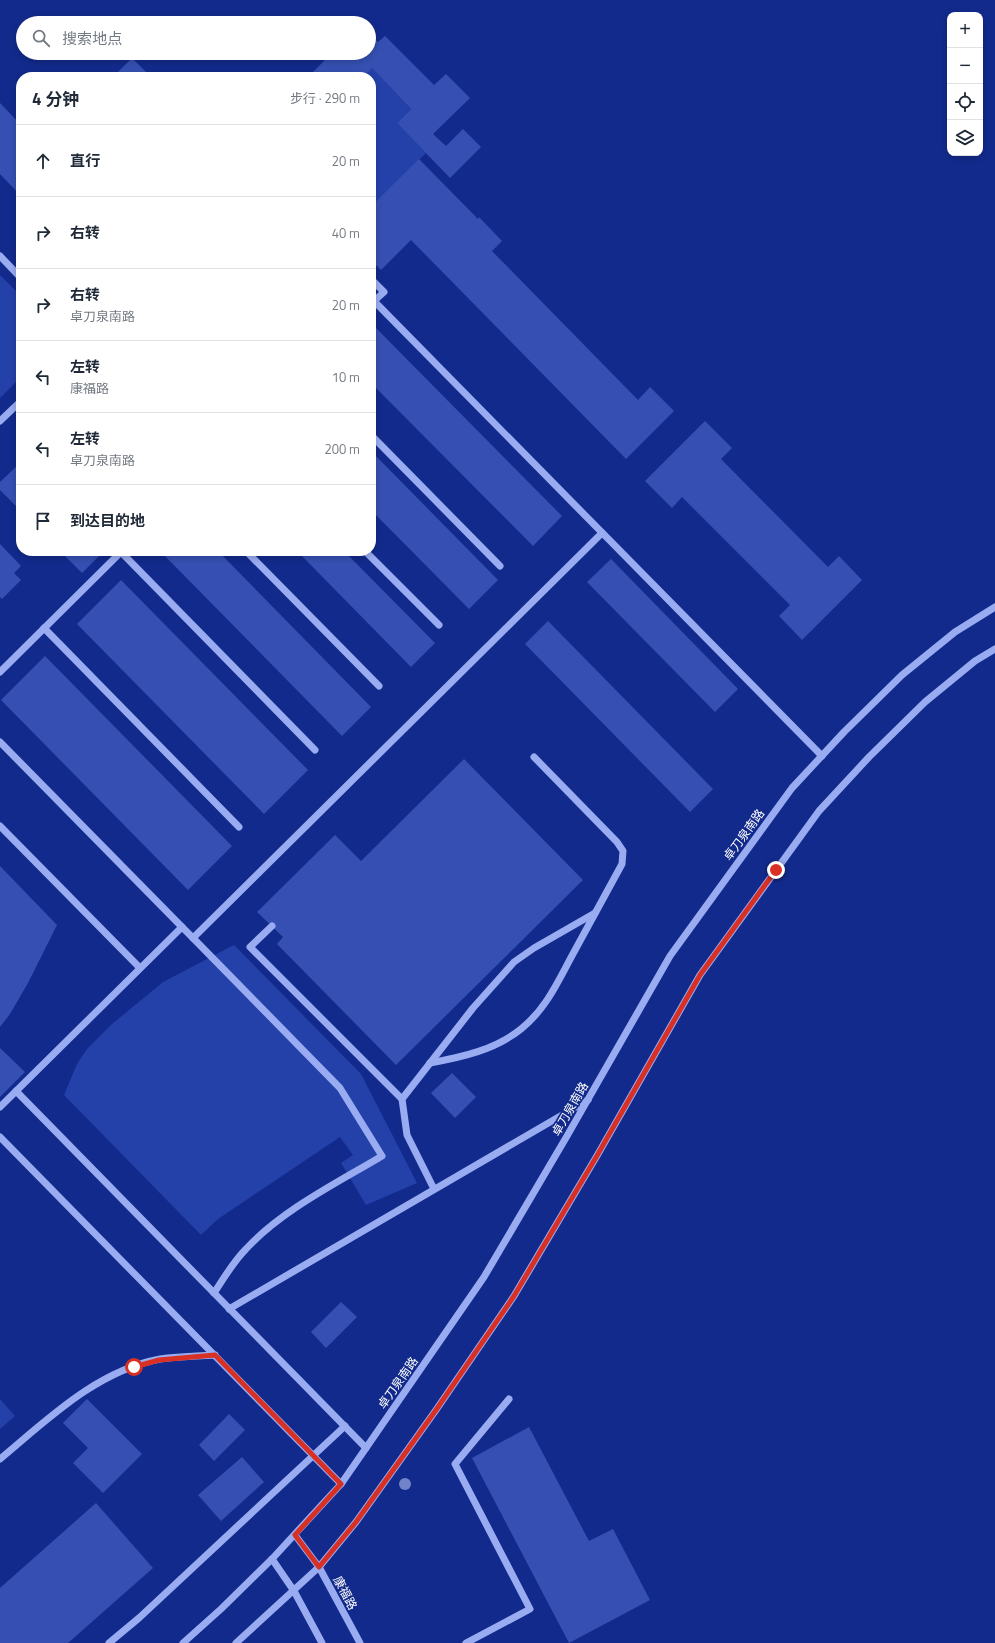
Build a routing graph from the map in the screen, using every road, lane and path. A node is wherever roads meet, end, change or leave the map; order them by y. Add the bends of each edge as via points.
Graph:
1 (0, 256) edge
2 (16, 273) edge
3 (376, 284) edge
4 (376, 299) edge
5 (376, 307) edge
6 (16, 406) edge
7 (0, 421) edge
8 (376, 440) edge
9 (602, 533) junction
10 (118, 556) edge
11 (126, 556) edge
12 (251, 556) edge
13 (370, 556) edge
14 (500, 566) dead end
15 (995, 607) edge
16 (439, 625) dead end
17 (44, 628) junction
18 (995, 649) edge
19 (0, 672) edge
20 (379, 686) dead end
21 (0, 742) edge
22 (315, 750) dead end
23 (822, 756) junction
24 (534, 757) dead end
25 (0, 826) edge
26 (239, 826) dead end
27 (595, 913) junction
28 (272, 926) dead end
29 (182, 927) junction
30 (193, 938) junction
31 (140, 968) junction
32 (430, 1062) junction
33 (16, 1091) junction
34 (402, 1099) junction
35 (588, 1100) junction
36 (0, 1107) edge
37 (0, 1137) edge
38 (434, 1189) junction
39 (214, 1293) junction
40 (229, 1309) junction
41 (215, 1355) junction
42 (509, 1399) dead end
43 (345, 1426) junction
44 (366, 1448) junction
45 (313, 1456) junction
46 (0, 1459) edge
47 (341, 1484) junction
48 (295, 1535) junction
49 (272, 1559) junction
50 (319, 1567) junction
51 (294, 1591) junction
52 (109, 1643) edge
53 (183, 1643) edge
54 (236, 1643) edge
55 (322, 1643) edge
56 (360, 1643) edge
57 (466, 1643) edge

1 - 2 street
3 - 4 street via 384,292
5 - 9 street
6 - 7 street
8 - 14 street
9 - 23 street
9 - 30 street
10 - 17 street
11 - 22 street
12 - 20 street
13 - 16 street
15 - 23 street, 卓刀泉南路 via 954,632 902,675
17 - 19 street
17 - 26 street
18 - 50 street via 975,661 925,702 820,811 700,975 514,1296 356,1522
21 - 29 street
23 - 35 street, 卓刀泉南路 via 792,788 670,956
24 - 27 street via 623,851 622,864
25 - 31 street
27 - 32 street via 514,962
27 - 32 street via 544,1007 520,1030 486,1049 466,1056
28 - 34 street via 250,947
29 - 30 street
29 - 31 street
30 - 39 street via 340,1088 382,1156 265,1230 240,1255
31 - 33 street
32 - 34 street
33 - 36 street
33 - 39 street
34 - 38 street via 407,1135
35 - 38 street
35 - 44 street, 卓刀泉南路 via 484,1277
37 - 41 street
38 - 40 street
39 - 40 street
40 - 43 street
41 - 45 street
41 - 46 street via 159,1360 120,1372 72,1400
42 - 57 street via 455,1464 530,1609
43 - 44 street
43 - 45 street
44 - 47 street, 卓刀泉南路
45 - 47 street
45 - 52 street
47 - 48 street, 卓刀泉南路
48 - 49 street, 卓刀泉南路
48 - 50 street, 康福路
49 - 51 street
49 - 53 street, 卓刀泉南路
50 - 51 street
50 - 56 street, 康福路
51 - 54 street
51 - 55 street

